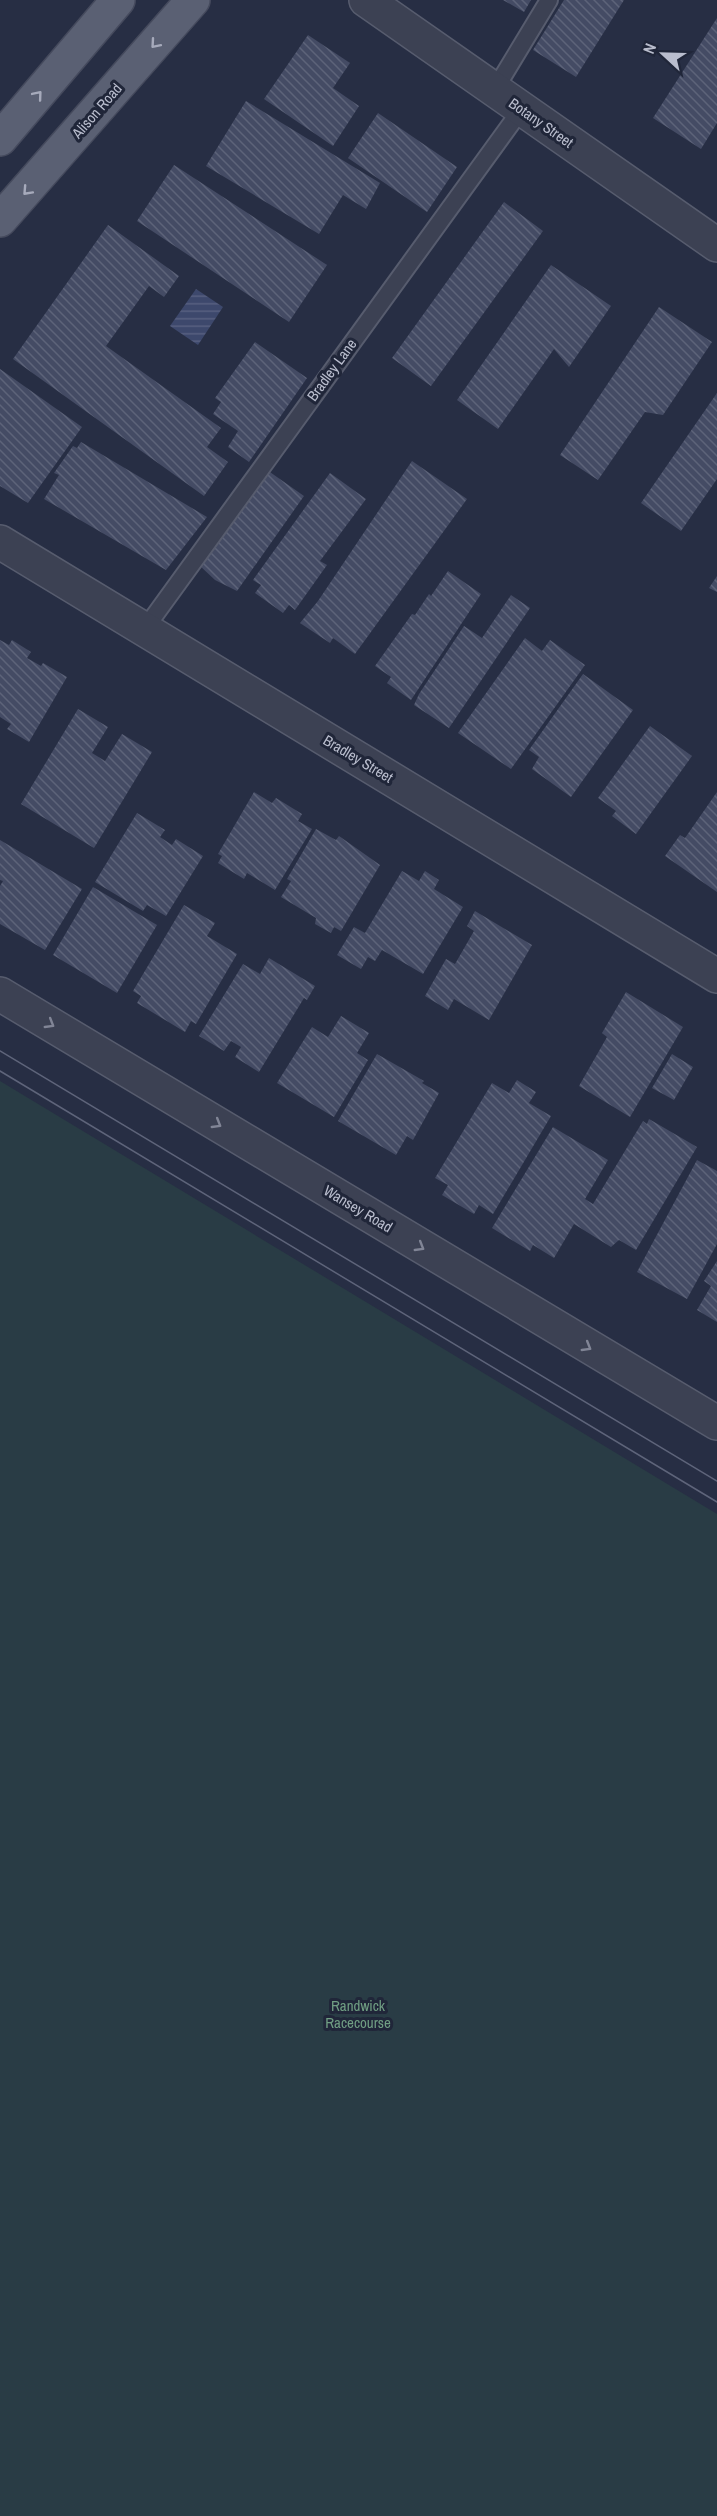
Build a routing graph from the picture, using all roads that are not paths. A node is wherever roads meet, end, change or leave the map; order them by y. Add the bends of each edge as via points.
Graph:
1 (118, 0) edge
2 (193, 0) edge
3 (366, 0) edge
4 (549, 0) edge
5 (494, 91) junction
6 (521, 110) junction
7 (0, 139) edge
8 (0, 220) edge
9 (717, 245) edge
10 (0, 542) edge
11 (144, 630) junction
12 (717, 976) edge
13 (0, 994) edge
14 (717, 1423) edge

7 -> 1 main road
2 -> 8 main road, Alison Road
3 - 5 street, Botany Street
4 - 5 lane
5 - 6 street, Botany Street
6 - 9 street, Botany Street
6 - 11 lane, Bradley Lane
10 - 11 street, Bradley Street
11 - 12 street, Bradley Street
13 -> 14 street, Wansey Road

